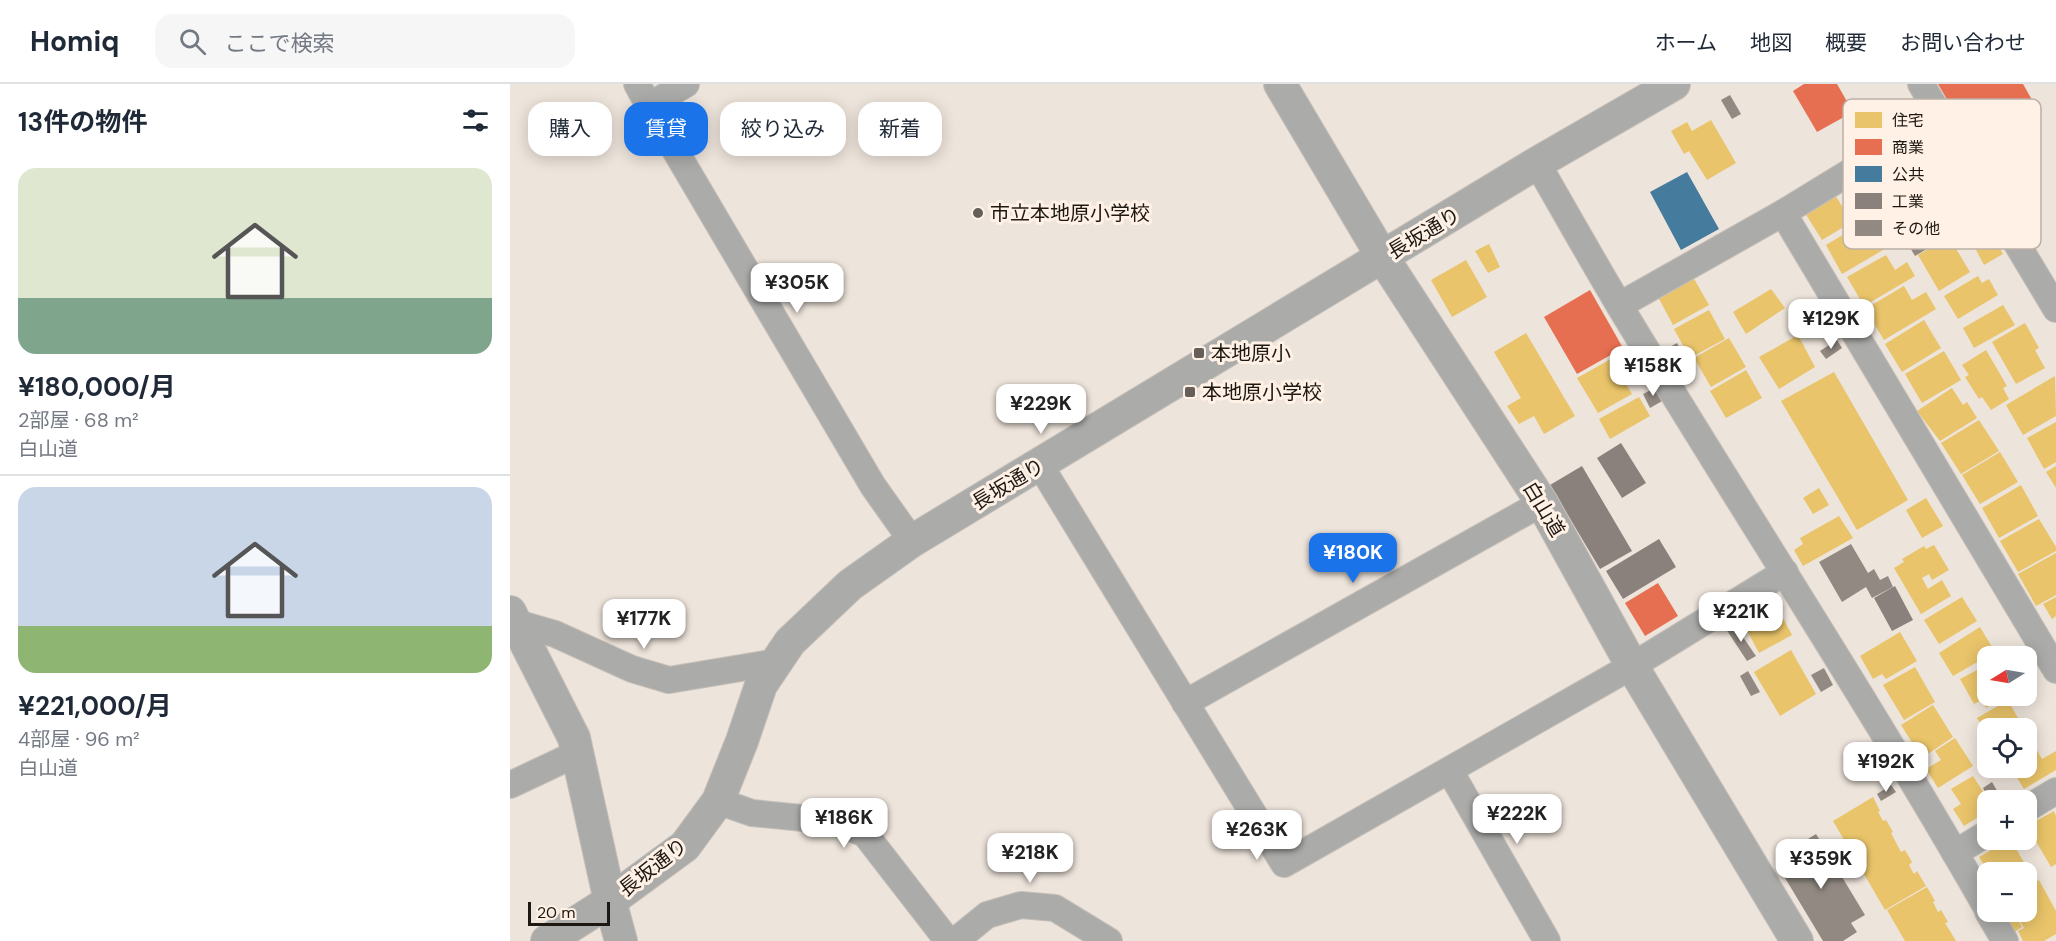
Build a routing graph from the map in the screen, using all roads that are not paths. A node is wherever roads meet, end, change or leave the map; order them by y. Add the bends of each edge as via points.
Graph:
1 (686, 84) edge
2 (1280, 84) edge
3 (1674, 84) edge
4 (1921, 84) edge
5 (643, 95) edge
6 (1930, 99) edge
7 (1537, 163) junction
8 (1843, 176) edge
9 (1783, 213) junction
10 (2020, 249) edge
11 (1383, 258) junction
12 (1620, 305) junction
13 (2056, 309) edge
14 (1040, 465) junction
15 (1542, 503) junction
16 (912, 541) junction
17 (1785, 572) junction
18 (513, 617) edge
19 (777, 662) junction
20 (1632, 666) junction
21 (2056, 670) edge
22 (1185, 704) junction
23 (578, 753) junction
24 (1450, 771) junction
25 (510, 785) edge
26 (2056, 791) edge
27 (718, 801) junction
28 (2037, 802) edge
29 (1977, 840) edge
30 (1955, 853) junction
31 (1977, 892) edge
32 (610, 901) junction
33 (1994, 922) edge
34 (547, 941) edge
35 (621, 941) edge
36 (948, 941) edge
37 (954, 941) edge
38 (1109, 941) edge
39 (1547, 941) edge
40 (1797, 941) edge
41 (2005, 941) edge

1 - 5 street
2 - 11 street, 白山道
3 - 7 street, 長坂通り
4 - 6 street
5 - 16 street via 873,486
7 - 11 street, 長坂通り
7 - 12 street
8 - 9 street
9 - 12 street
9 - 21 street
10 - 13 street
11 - 14 street, 長坂通り
11 - 15 street, 白山道
12 - 17 street
14 - 16 street, 長坂通り
14 - 22 street
15 - 20 street, 白山道
15 - 22 street
16 - 19 street, 長坂通り via 850,585 790,642
17 - 20 street
17 - 30 street
18 - 19 street via 632,669 669,680
18 - 23 street
19 - 27 street, 長坂通り via 762,685
20 - 24 street
20 - 40 street, 白山道
22 - 24 street via 1284,864
23 - 25 street
23 - 32 street
24 - 39 street
26 - 28 street
27 - 32 street, 長坂通り via 685,846
27 - 36 street via 752,813 833,820 865,834
29 - 30 street
30 - 31 street
32 - 34 street, 長坂通り
32 - 35 street
33 - 41 street
37 - 38 street via 987,915 1021,905 1055,908

